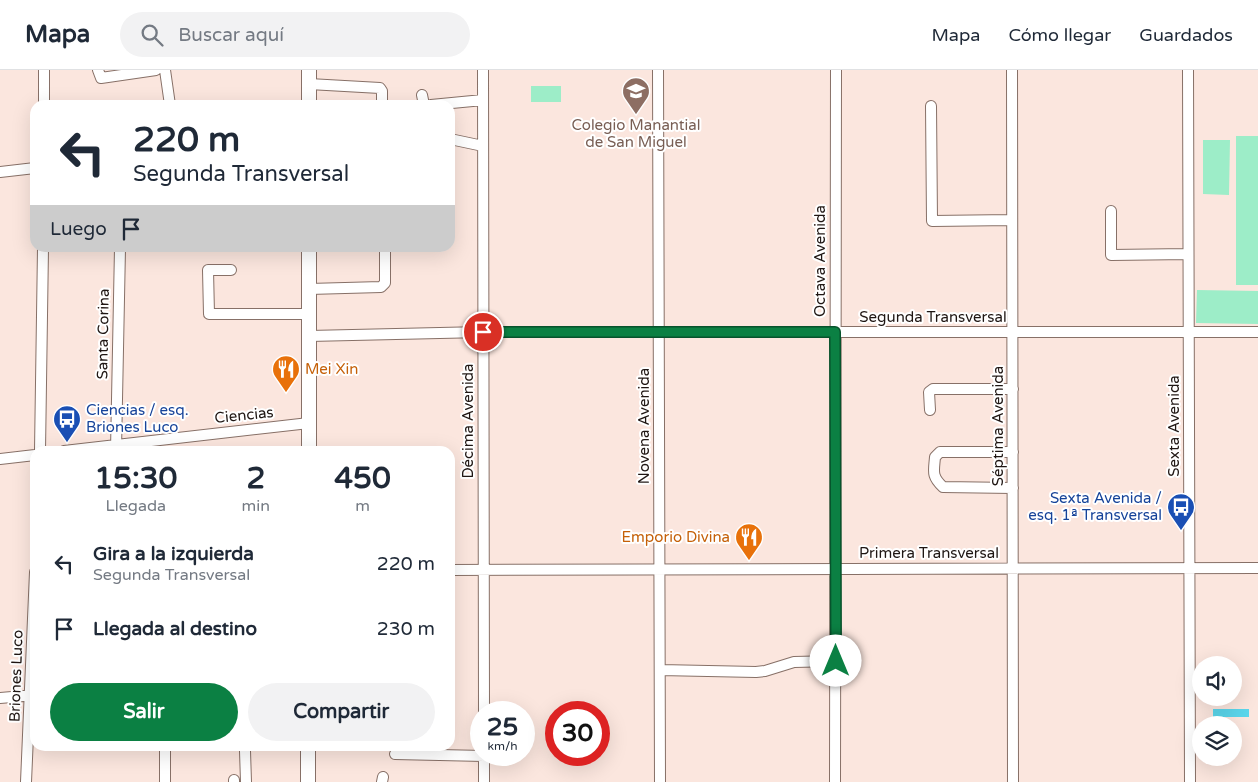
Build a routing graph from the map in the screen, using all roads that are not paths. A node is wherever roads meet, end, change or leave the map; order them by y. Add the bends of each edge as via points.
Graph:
1 (44, 70) edge
2 (98, 70) edge
3 (156, 70) edge
4 (165, 70) edge
5 (483, 70) edge
6 (658, 70) edge
7 (836, 70) edge
8 (1012, 70) edge
9 (1188, 70) edge
10 (309, 77) edge
11 (44, 100) edge
12 (169, 100) edge
13 (309, 100) edge
14 (382, 100) edge
15 (483, 100) junction
16 (455, 103) edge
17 (931, 106) dead end
18 (455, 140) edge
19 (483, 146) junction
20 (30, 169) edge
21 (0, 172) edge
22 (1111, 211) dead end
23 (1012, 220) junction
24 (43, 252) edge
25 (120, 252) edge
26 (309, 252) edge
27 (385, 252) edge
28 (1188, 254) junction
29 (232, 270) dead end
30 (309, 289) junction
31 (309, 314) junction
32 (483, 332) junction
33 (659, 332) junction
34 (835, 332) junction
35 (1013, 332) junction
36 (1188, 332) junction
37 (1258, 332) edge
38 (309, 336) junction
39 (1013, 389) junction
40 (930, 410) dead end
41 (308, 423) junction
42 (40, 446) edge
43 (116, 446) edge
44 (131, 446) edge
45 (308, 446) edge
46 (1013, 452) junction
47 (30, 456) edge
48 (0, 459) edge
49 (1013, 488) junction
50 (837, 568) junction
51 (1013, 568) junction
52 (1258, 568) edge
53 (660, 569) junction
54 (1190, 569) junction
55 (455, 570) edge
56 (483, 570) junction
57 (836, 661) junction
58 (660, 670) junction
59 (30, 695) edge
60 (0, 698) edge
61 (484, 701) edge
62 (30, 724) edge
63 (165, 751) edge
64 (245, 751) dead end
65 (308, 751) edge
66 (395, 754) dead end
67 (470, 756) edge
68 (484, 766) edge
69 (26, 782) edge
70 (165, 782) edge
71 (246, 782) edge
72 (308, 782) edge
73 (484, 782) edge
74 (660, 782) edge
75 (835, 782) edge
76 (1013, 782) edge
77 (1190, 782) edge

1 - 11 street
2 - 3 street via 101,78
4 - 12 street
5 - 15 street, Décima Avenida
6 - 33 street, Novena Avenida
7 - 34 street, Octava Avenida
8 - 23 street, Séptima Avenida
9 - 28 street, Sexta Avenida
10 - 13 main road
10 - 14 street via 380,88
15 - 16 street
15 - 19 street, Décima Avenida
17 - 23 street via 932,221
18 - 19 street
19 - 32 street, Décima Avenida
20 - 21 street
22 - 28 street via 1111,255
23 - 35 street, Séptima Avenida
24 - 42 street
25 - 43 street, Santa Corina
26 - 30 main road
27 - 30 street via 383,286
28 - 36 street, Sexta Avenida
29 - 31 street via 208,270 209,314
30 - 31 main road
31 - 38 main road
32 - 33 street, Segunda Transversal
32 - 38 street, Segunda Transversal
32 - 56 street, Décima Avenida
33 - 34 street, Segunda Transversal
33 - 53 street, Novena Avenida
34 - 35 street, Segunda Transversal
34 - 50 street, Octava Avenida
35 - 36 street, Segunda Transversal
35 - 39 street, Séptima Avenida
36 - 37 street, Segunda Transversal
36 - 54 street, Sexta Avenida
38 - 41 main road
39 - 40 street via 933,389 929,392
39 - 46 street, Séptima Avenida
41 - 44 street, Ciencias
41 - 45 main road
46 - 49 street, Séptima Avenida
46 - 49 street via 940,452 935,456 934,472 935,480 943,487
47 - 48 street
49 - 51 street, Séptima Avenida
50 - 51 street, Primera Transversal
50 - 53 street, Primera Transversal
50 - 57 street, Octava Avenida
51 - 54 street, Primera Transversal
51 - 76 street, Séptima Avenida
52 - 54 street, Primera Transversal
53 - 56 street, Primera Transversal
53 - 58 street, Novena Avenida
54 - 77 street, Sexta Avenida
55 - 56 street, Primera Transversal
56 - 61 street, Décima Avenida
57 - 58 street via 794,662 756,672
57 - 75 street, Octava Avenida
58 - 74 street, Novena Avenida
59 - 60 street
62 - 69 street, Briones Luco
63 - 70 street
64 - 71 street
65 - 72 main road
66 - 67 street
68 - 73 street

